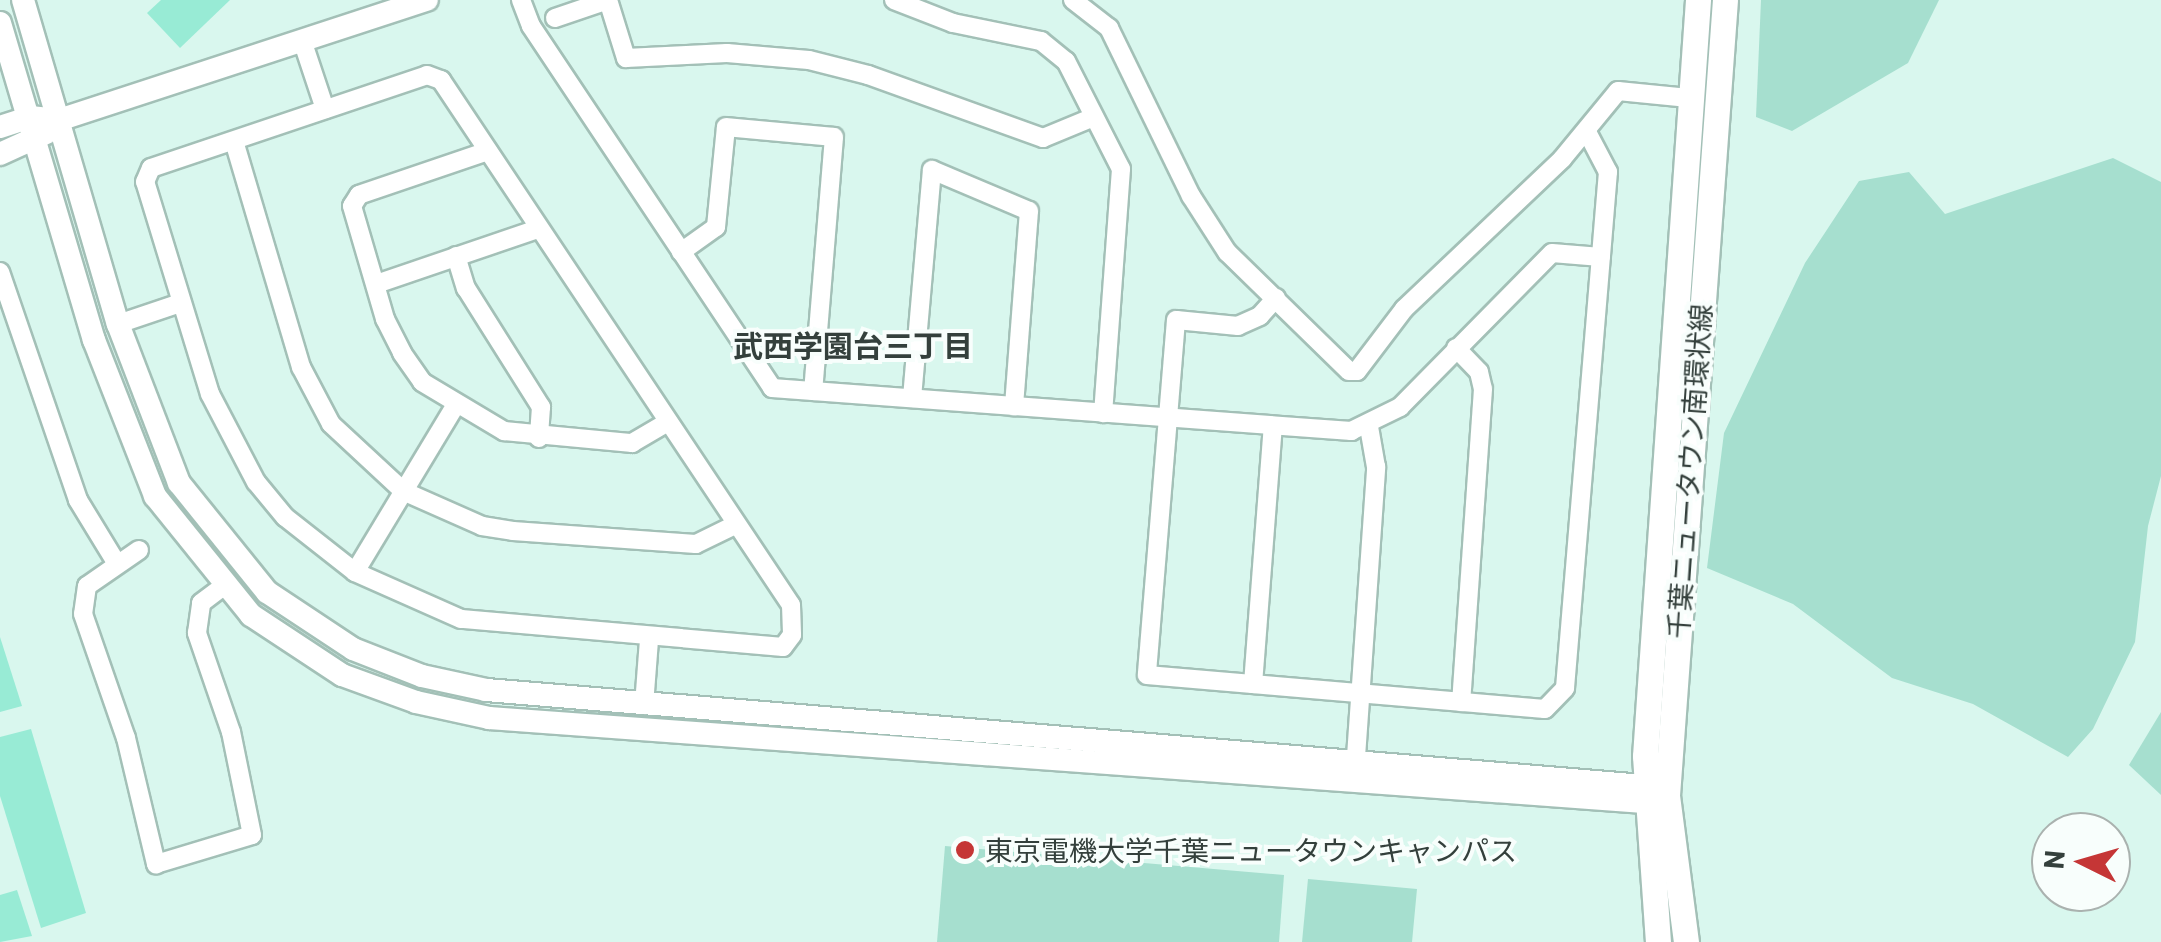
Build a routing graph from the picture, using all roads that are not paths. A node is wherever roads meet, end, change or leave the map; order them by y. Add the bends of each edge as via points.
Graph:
1 (23, 0) edge
2 (520, 0) edge
3 (608, 0) edge
4 (894, 0) edge
5 (1074, 0) edge
6 (1698, 0) edge
7 (1726, 0) edge
8 (423, 1) edge
9 (554, 18) dead end
10 (0, 22) edge
11 (302, 40) junction
12 (1689, 98) junction
13 (325, 110) junction
14 (1094, 116) junction
15 (30, 118) junction
16 (59, 120) junction
17 (0, 127) edge
18 (1586, 130) junction
19 (234, 141) junction
20 (36, 142) junction
21 (488, 151) junction
22 (0, 154) edge
23 (538, 229) junction
24 (681, 252) junction
25 (456, 256) junction
26 (1601, 257) junction
27 (0, 272) edge
28 (376, 284) junction
29 (1276, 298) junction
30 (180, 303) junction
31 (118, 324) junction
32 (1456, 348) junction
33 (813, 391) junction
34 (912, 398) junction
35 (455, 406) junction
36 (1014, 406) junction
37 (1104, 413) junction
38 (1168, 418) junction
39 (668, 422) junction
40 (1273, 426) junction
41 (1370, 427) junction
42 (538, 438) junction
43 (404, 491) junction
44 (735, 525) junction
45 (139, 550) dead end
46 (117, 564) junction
47 (354, 572) junction
48 (222, 587) junction
49 (649, 640) junction
50 (1253, 684) junction
51 (1360, 693) junction
52 (1461, 702) junction
53 (644, 705) junction
54 (1355, 772) junction
55 (1652, 794) junction
56 (1658, 942) edge
57 (1686, 942) edge

1 - 16 street
2 - 24 street via 530,26
3 - 9 street
3 - 14 street via 626,58 726,53 809,60 868,74 1042,138
4 - 14 street via 953,23 1041,42 1066,61
5 - 29 street via 1109,28 1191,196 1227,252
6 - 12 main road, 千葉ニュータウン南環状線
7 - 55 main road, 千葉ニュータウン南環状線
8 - 11 street
10 - 15 street
11 - 13 street
11 - 16 street
12 - 18 street via 1618,91
12 - 55 main road, 千葉ニュータウン南環状線
13 - 19 street
13 - 21 street via 427,75 441,80
14 - 37 street via 1121,169
15 - 16 street
15 - 17 street
15 - 20 street
16 - 20 street
16 - 31 street
18 - 26 street via 1608,172
18 - 29 street via 1404,309 1358,371 1340,368
19 - 30 street via 151,168 145,182
19 - 43 street via 302,367 331,424
20 - 22 street
20 - 48 street via 130,446 155,496
21 - 23 street
21 - 28 street via 359,195 352,206
23 - 25 street
23 - 39 street
24 - 33 street via 772,388
24 - 33 street via 716,227 726,126 834,136
25 - 28 street
25 - 42 street via 466,288 541,406
26 - 32 street via 1552,253
26 - 52 street via 1566,688 1545,709
27 - 46 street via 78,500
28 - 35 street via 402,354 422,382
29 - 38 street via 1238,326 1176,320
30 - 31 street
30 - 47 street via 210,394 256,482 285,517
31 - 53 street via 156,438 179,483 242,567 304,620 382,662 452,685
32 - 41 street via 1400,407
32 - 52 street via 1479,372 1483,389
33 - 34 street
34 - 36 street
34 - 36 street via 932,170 1029,211
35 - 42 street via 493,427
35 - 43 street
36 - 37 street
37 - 38 street
38 - 40 street
38 - 50 street via 1148,675
39 - 42 street via 632,443
39 - 44 street
40 - 41 street
40 - 50 street
41 - 51 street via 1376,467
43 - 44 street via 482,526 513,531 696,544
43 - 47 street
44 - 49 street via 790,605 792,635 783,648
45 - 46 street
46 - 48 street via 88,586 83,614 126,738 156,864 252,834 231,732 197,633 201,603
47 - 49 street via 461,618
48 - 54 street via 292,646 342,675 416,702 489,718
49 - 53 street
50 - 51 street
51 - 52 street
51 - 54 street
53 - 54 street
54 - 55 street
55 - 56 main road, 千葉ニュータウン南環状線
55 - 57 main road, 千葉ニュータウン南環状線

